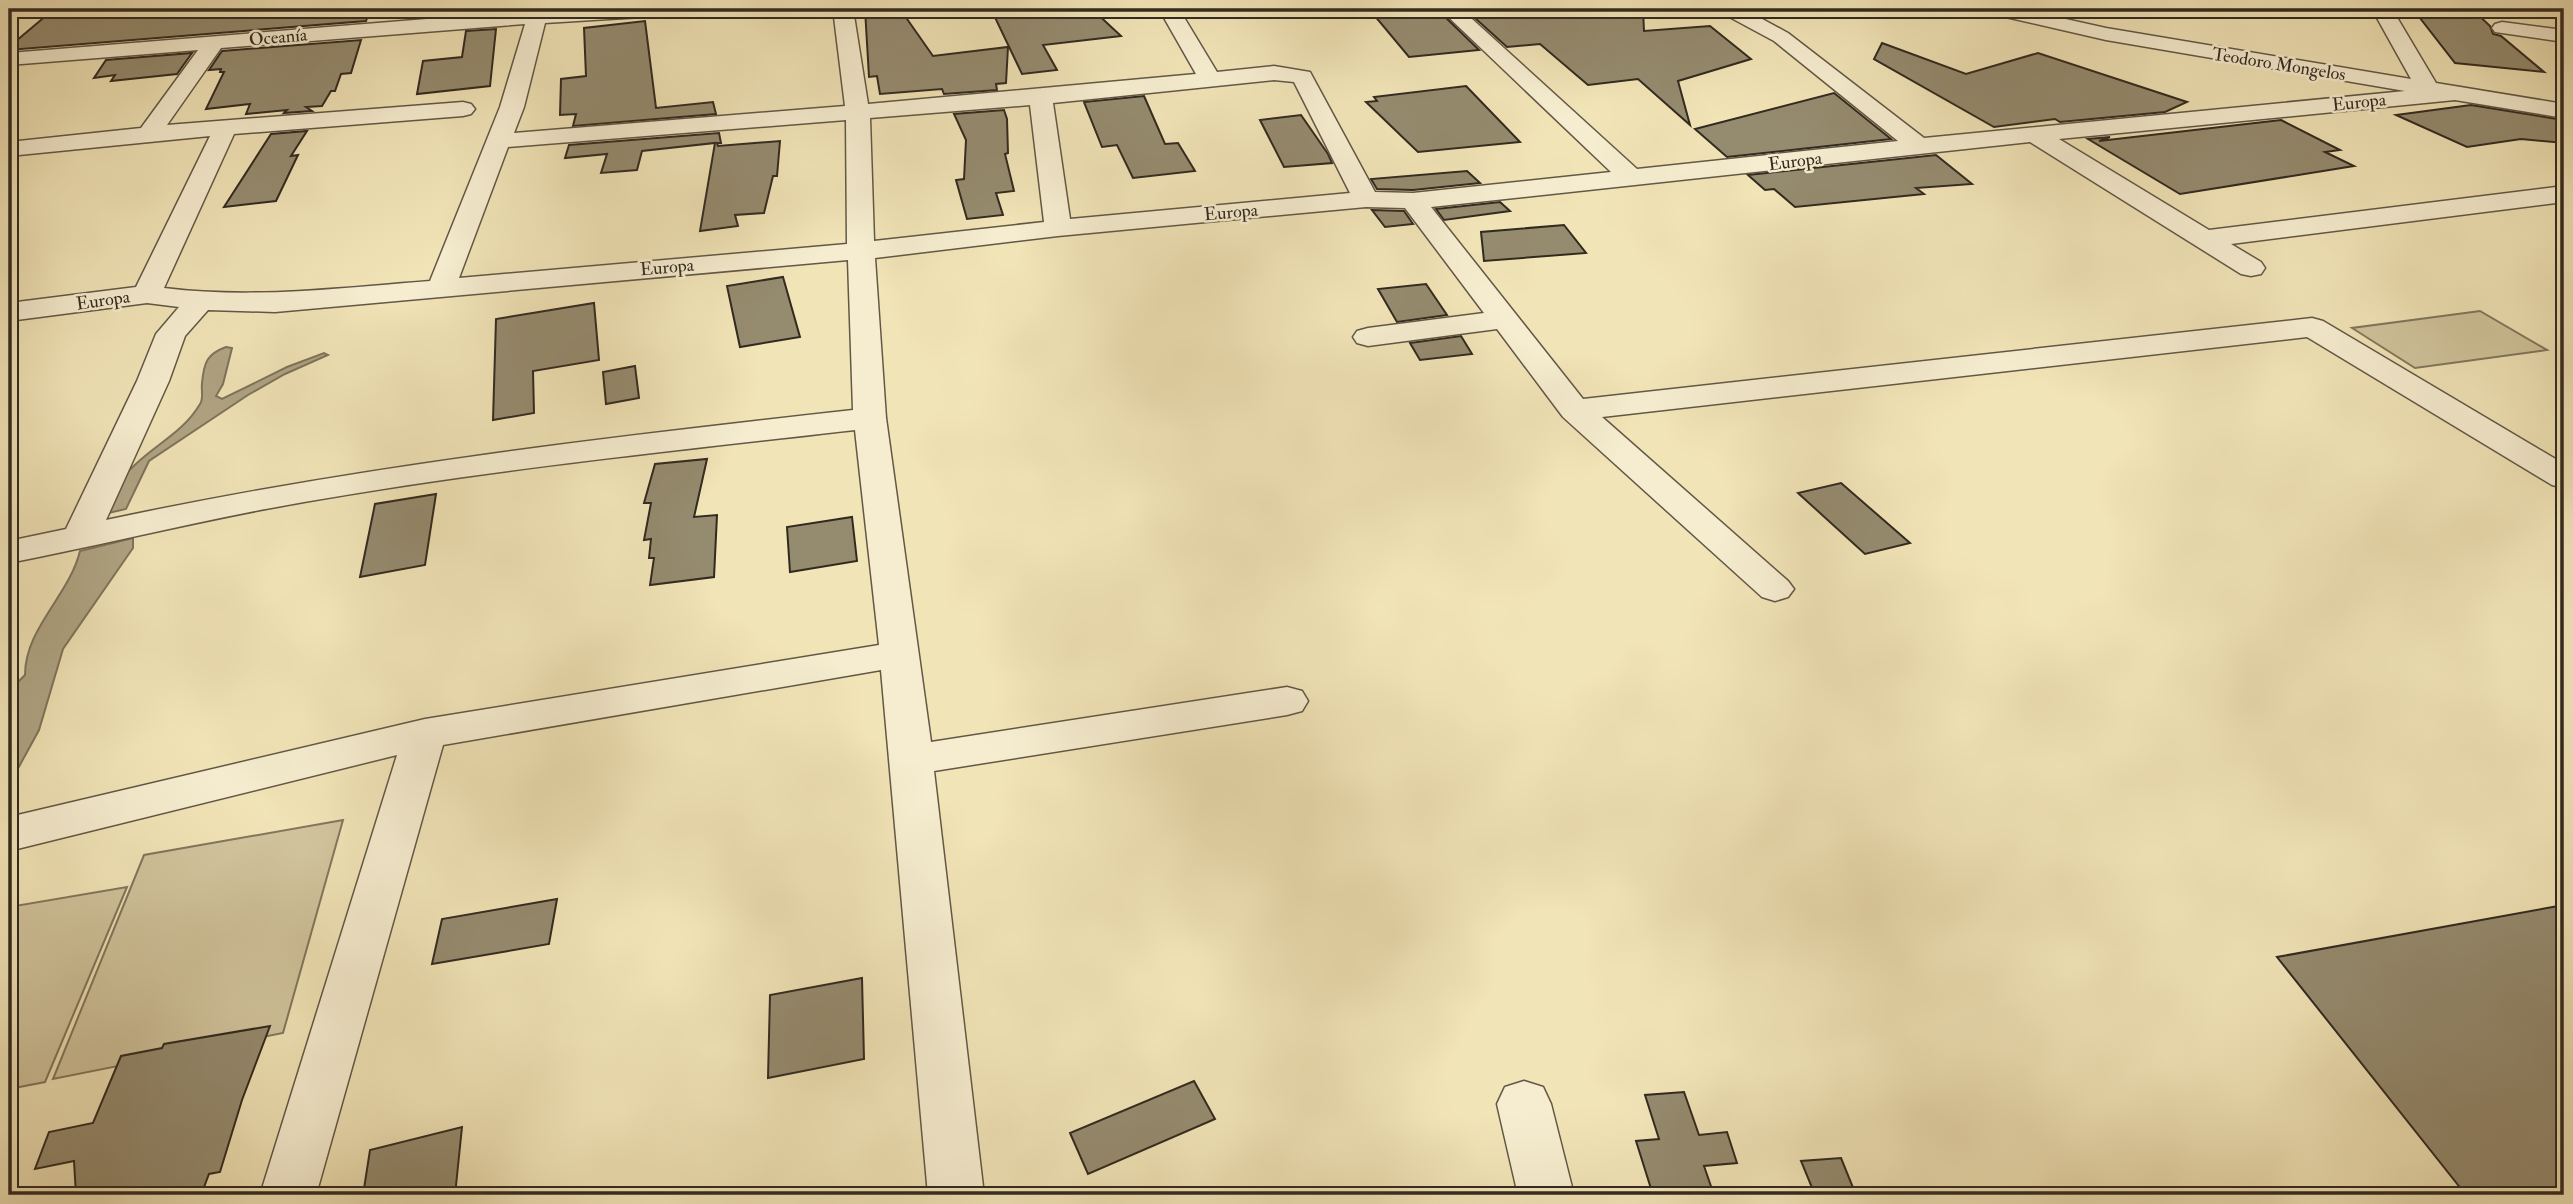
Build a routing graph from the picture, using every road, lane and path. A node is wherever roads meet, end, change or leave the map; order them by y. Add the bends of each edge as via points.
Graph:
1 (674, 9) edge
2 (843, 9) edge
3 (1169, 9) edge
4 (1450, 9) edge
5 (1729, 9) edge
6 (1995, 9) edge
7 (2382, 9) edge
8 (492, 14) edge
9 (537, 16) junction
10 (264, 19) dead end
11 (2502, 28) dead end
12 (2564, 36) edge
13 (246, 40) junction
14 (214, 43) junction
15 (9, 59) edge
16 (1209, 78) junction
17 (2428, 88) junction
18 (2454, 93) junction
19 (1041, 97) junction
20 (463, 110) dead end
21 (2564, 111) edge
22 (859, 113) junction
23 (225, 129) junction
24 (149, 134) junction
25 (2035, 135) junction
26 (499, 141) junction
27 (1919, 146) junction
28 (9, 149) edge
29 (1633, 179) junction
30 (2564, 194) edge
31 (1366, 199) junction
32 (1413, 201) junction
33 (1058, 228) junction
34 (2204, 239) junction
35 (861, 251) junction
36 (2252, 268) dead end
37 (442, 286) junction
38 (147, 294) junction
39 (200, 301) junction
40 (9, 312) edge
41 (1503, 319) junction
42 (1368, 337) dead end
43 (1575, 410) junction
44 (870, 418) junction
45 (2564, 478) edge
46 (79, 537) junction
47 (9, 552) edge
48 (1775, 589) dead end
49 (900, 654) junction
50 (1287, 701) dead end
51 (425, 734) junction
52 (911, 760) junction
53 (9, 834) edge
54 (1524, 1104) dead end
55 (288, 1195) edge
56 (956, 1195) edge
57 (1546, 1195) edge

1 - 9 street, Oceanía
2 - 22 street
3 - 16 street
4 - 29 street
5 - 27 street via 1781,37
6 - 17 street, Teodoro Mongelos via 2118,37
7 - 17 street
8 - 9 street, Oceanía
8 - 13 street, Oceanía
9 - 26 street
10 - 13 street
11 - 12 street
13 - 14 street, Oceanía
14 - 15 street, Oceanía
14 - 24 street
16 - 19 street
16 - 31 street via 1274,73 1303,77
17 - 18 street, Teodoro Mongelos
18 - 21 street, Teodoro Mongelos
18 - 25 street, Europa
19 - 22 street
19 - 33 street
20 - 23 street
22 - 26 street
22 - 35 street
23 - 24 street
23 - 38 street
24 - 28 street
25 - 27 street, Europa
25 - 34 street
26 - 37 street
27 - 29 street, Europa
29 - 32 street, Europa
30 - 34 street
31 - 32 street, Europa
31 - 33 street, Europa
32 - 41 street
33 - 35 street, Europa
34 - 36 street
35 - 37 street, Europa
35 - 44 street
37 - 39 street, Europa via 275,303
38 - 39 street, Europa
38 - 40 street, Europa
39 - 46 street via 171,334
41 - 42 street
41 - 43 street
43 - 45 street via 2312,327
43 - 48 street
44 - 46 street via 345,484
44 - 49 street
46 - 47 street
49 - 51 street
49 - 52 street
50 - 52 street
51 - 53 street
51 - 55 street
52 - 56 street
54 - 57 street

